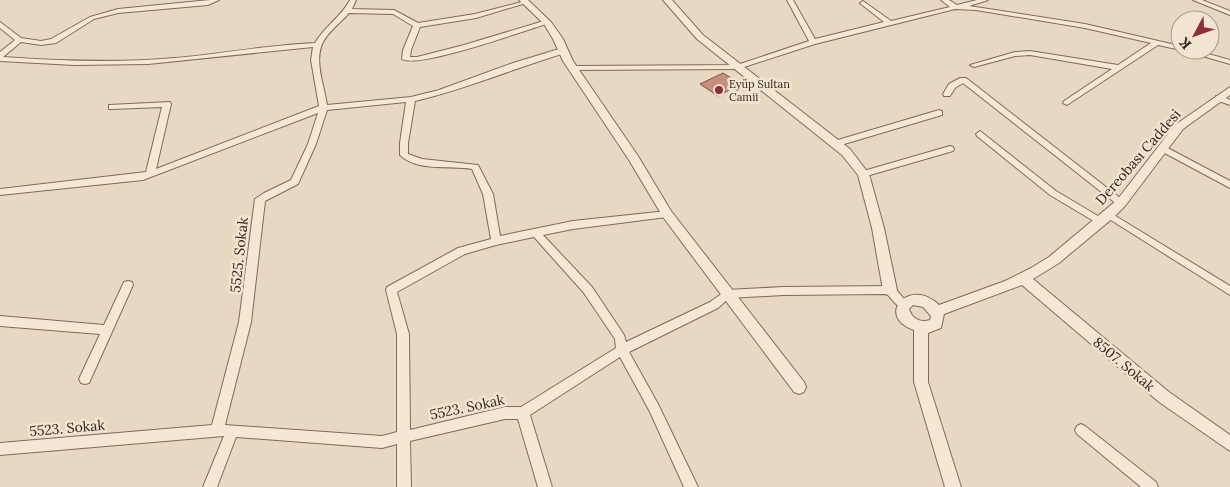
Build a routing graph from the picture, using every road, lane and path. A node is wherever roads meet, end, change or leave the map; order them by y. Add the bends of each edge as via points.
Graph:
1 (216, 0) edge
2 (353, 0) edge
3 (667, 0) edge
4 (790, 0) edge
5 (944, 0) edge
6 (985, 0) edge
7 (1196, 0) edge
8 (523, 1) edge
9 (863, 3) dead end
10 (957, 8) junction
11 (348, 11) junction
12 (1230, 13) edge
13 (547, 22) junction
14 (0, 24) edge
15 (417, 24) junction
16 (892, 24) junction
17 (19, 40) junction
18 (813, 42) junction
19 (1158, 42) junction
20 (318, 45) junction
21 (1170, 45) edge
22 (562, 51) junction
23 (0, 58) edge
24 (974, 65) dead end
25 (738, 67) junction
26 (574, 68) junction
27 (1119, 68) junction
28 (1230, 90) edge
29 (947, 94) dead end
30 (411, 99) junction
31 (1224, 101) edge
32 (1067, 103) dead end
33 (112, 107) dead end
34 (323, 108) junction
35 (939, 113) dead end
36 (980, 134) dead end
37 (834, 144) junction
38 (1162, 148) junction
39 (950, 149) dead end
40 (863, 174) junction
41 (150, 175) junction
42 (1230, 185) edge
43 (0, 192) edge
44 (1121, 203) junction
45 (667, 214) junction
46 (1105, 218) junction
47 (536, 233) junction
48 (496, 241) junction
49 (1022, 278) junction
50 (128, 285) dead end
51 (890, 290) junction
52 (1230, 291) edge
53 (727, 294) junction
54 (904, 304) junction
55 (936, 311) junction
56 (0, 321) edge
57 (921, 327) junction
58 (107, 330) junction
59 (622, 350) junction
60 (85, 379) dead end
61 (799, 387) dead end
62 (523, 413) junction
63 (217, 430) junction
64 (1081, 430) dead end
65 (232, 432) junction
66 (404, 436) junction
67 (1230, 444) edge
68 (0, 449) edge
69 (210, 487) edge
70 (404, 487) edge
71 (545, 487) edge
72 (691, 487) edge
73 (953, 487) edge
74 (1151, 487) edge

1 - 17 street via 118,11 92,18 53,41
2 - 11 street
3 - 25 street via 687,24
4 - 18 street
5 - 10 street
6 - 10 street
7 - 12 street
8 - 13 street
8 - 15 street via 455,21
9 - 16 street
10 - 16 street
10 - 19 street via 976,8
11 - 15 street via 394,12
11 - 20 street via 321,37
13 - 15 street via 466,47 406,59
13 - 22 street
14 - 17 street
16 - 18 street
17 - 23 street
18 - 25 street
19 - 21 street
19 - 27 street
20 - 23 street via 280,46 198,58 141,62 82,64
20 - 34 street via 315,51
22 - 26 street
22 - 30 street
24 - 27 street via 1030,53
25 - 26 street
25 - 37 street
26 - 45 street
27 - 32 street
28 - 31 street, Dereobası Caddesi
29 - 44 street via 962,80
30 - 34 street
30 - 48 street via 404,155 414,161 475,167 488,194
31 - 38 street, Dereobası Caddesi via 1179,127
33 - 41 street via 167,104
34 - 41 street
34 - 63 street, 5525. Sokak via 295,182 260,199 246,322
35 - 37 street
36 - 46 street via 1053,193
37 - 40 street via 846,152
38 - 42 street
38 - 44 street, Dereobası Caddesi
39 - 40 street
40 - 51 street
41 - 43 street
44 - 46 street, Dereobası Caddesi
45 - 47 street via 573,225
45 - 53 street
46 - 49 street, Dereobası Caddesi via 1054,260
46 - 52 street
47 - 48 street
47 - 59 street via 588,290 620,338
48 - 66 street via 462,251 392,290 403,334
49 - 55 street, Dereobası Caddesi
49 - 67 street, 8507. Sokak via 1164,397
50 - 58 street
51 - 53 street
51 - 54 street
53 - 59 street, 5523. Sokak via 714,305
53 - 61 street
54 - 55 street via 911,300 922,301
54 - 57 street via 905,318
55 - 57 street via 936,324
56 - 58 street
57 - 73 street via 921,382
58 - 60 street
59 - 62 street, 5523. Sokak
59 - 72 street
62 - 66 street, 5523. Sokak via 505,413
62 - 71 street
63 - 65 street, 5523. Sokak
63 - 68 street, 5523. Sokak
64 - 74 street
65 - 66 street, 5523. Sokak via 382,442
65 - 69 street
66 - 70 street

